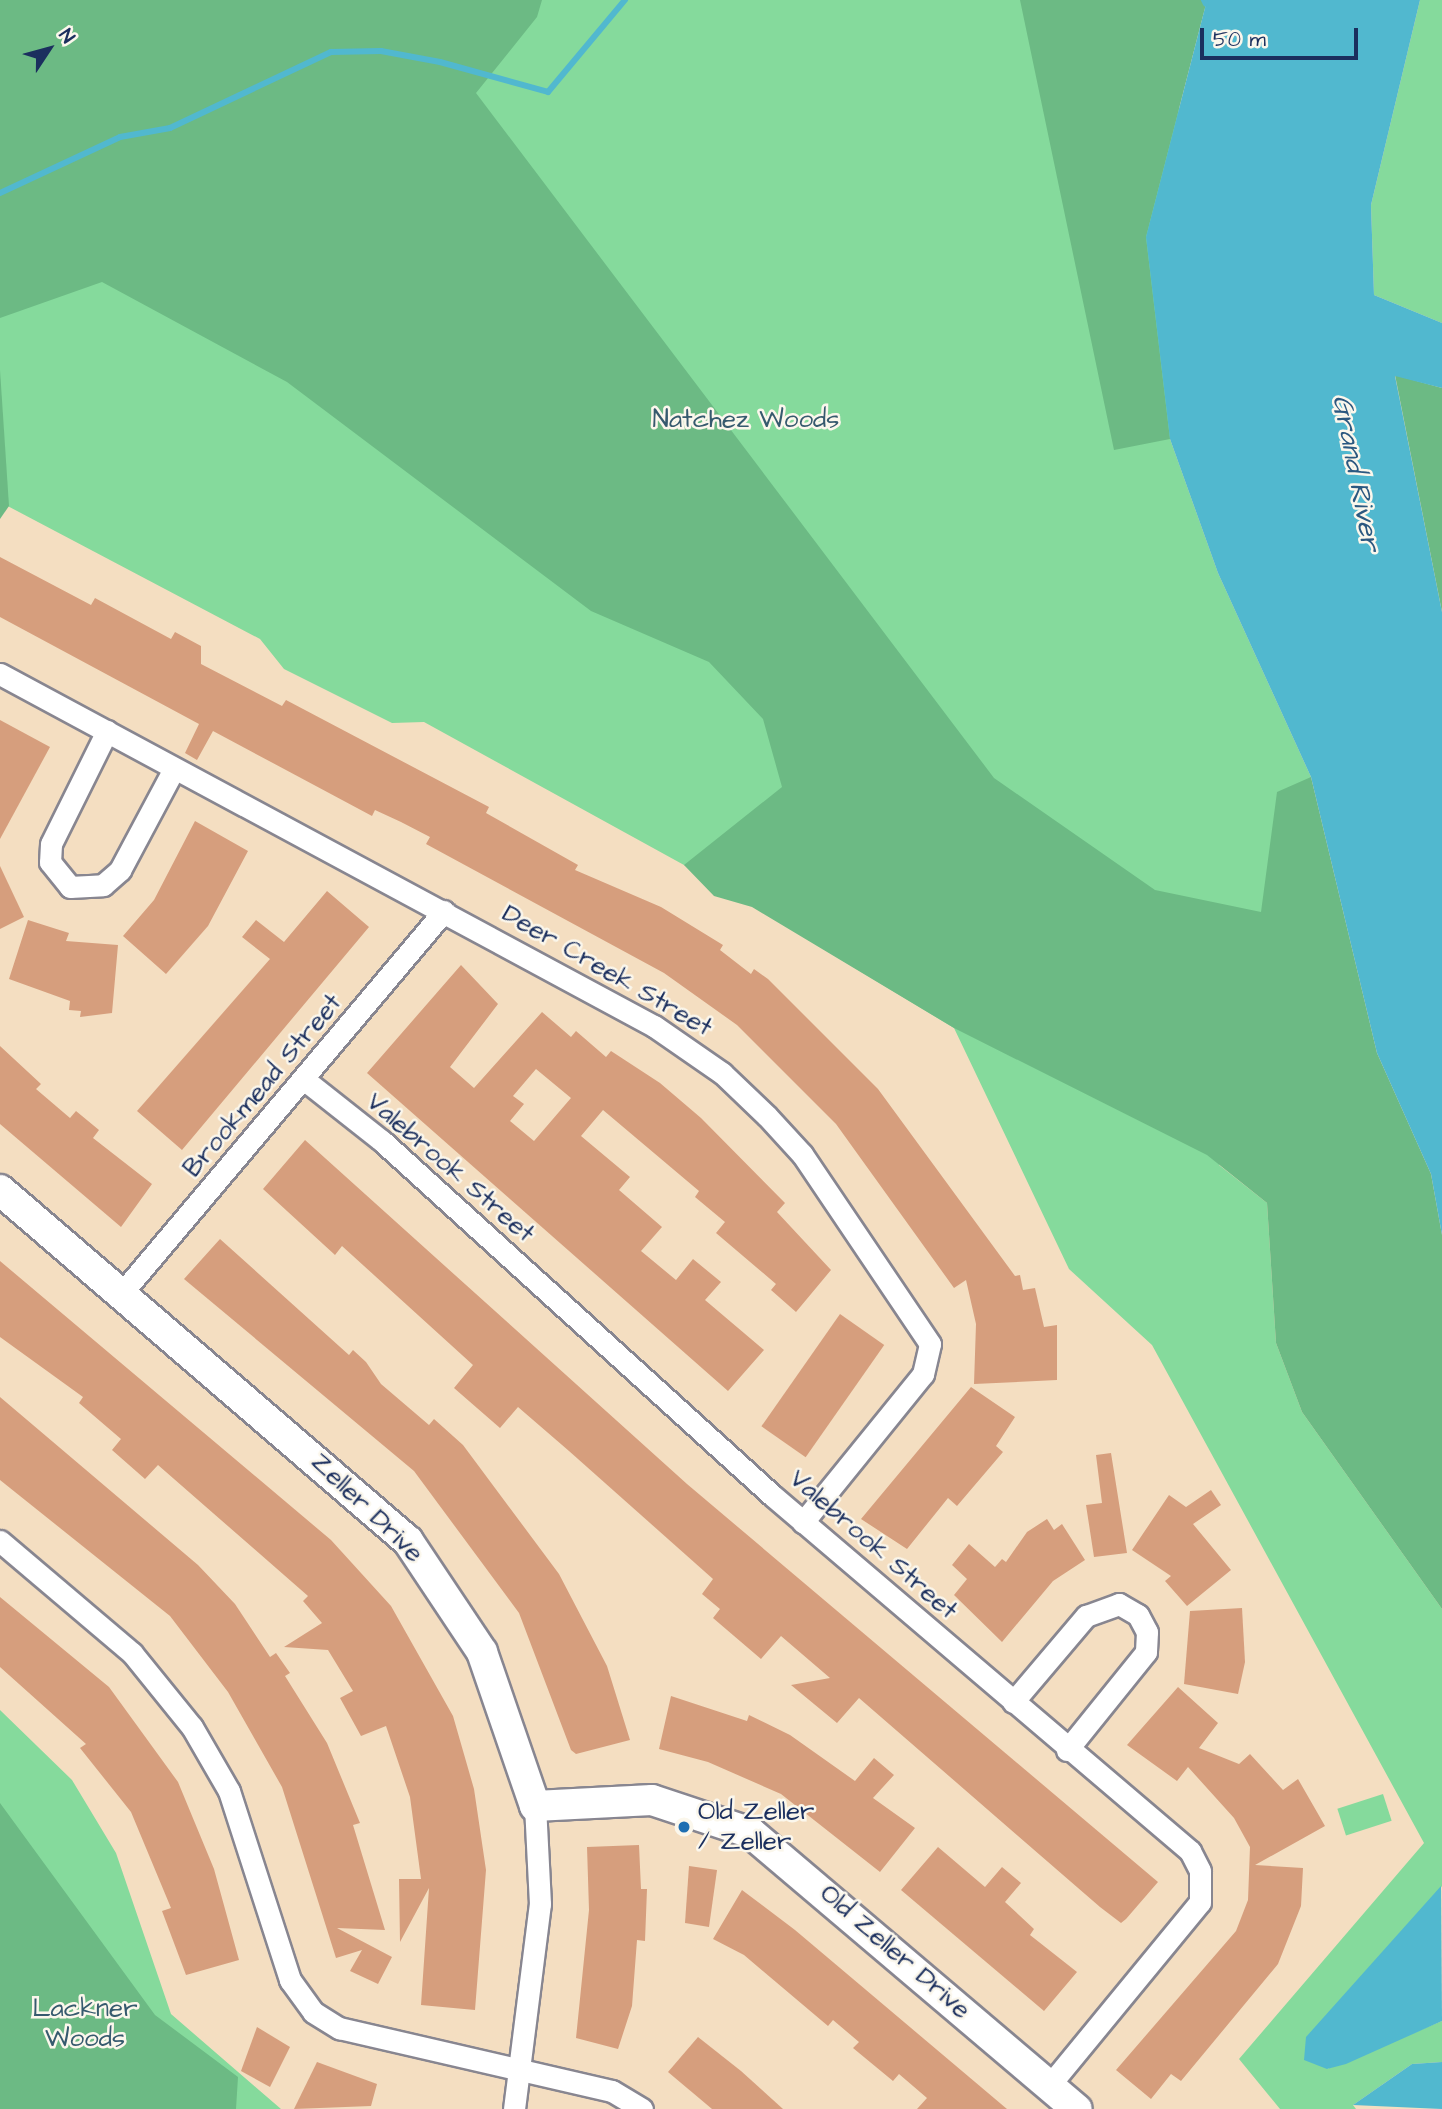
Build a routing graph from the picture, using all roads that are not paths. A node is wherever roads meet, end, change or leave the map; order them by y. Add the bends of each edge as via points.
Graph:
1 (0, 674) edge
2 (107, 732) junction
3 (174, 769) junction
4 (444, 911) junction
5 (306, 1081) junction
6 (0, 1190) edge
7 (121, 1294) junction
8 (803, 1522) junction
9 (0, 1541) edge
10 (1013, 1702) junction
11 (1067, 1750) junction
12 (535, 1806) junction
13 (519, 2071) junction
14 (1049, 2087) junction
15 (514, 2109) edge
16 (642, 2109) edge
17 (1077, 2109) edge

1 - 2 street, Deer Creek Street
2 - 3 street, Deer Creek Street
2 - 3 street via 51,844 50,862 70,887 103,885 120,870
3 - 4 street, Deer Creek Street
4 - 5 street, Brookmead Street
4 - 8 street, Deer Creek Street via 654,1026 722,1073 802,1154 927,1334 931,1354 923,1374
5 - 7 street, Brookmead Street
5 - 8 street, Valebrook Street via 382,1141
6 - 7 street, Zeller Drive
7 - 12 street, Zeller Drive via 408,1541 482,1652
8 - 10 street, Valebrook Street
9 - 13 street via 132,1653 192,1727 229,1791 290,1980 313,2012 339,2028
10 - 11 street, Valebrook Street
10 - 11 street via 1086,1616 1119,1604 1138,1615 1147,1632 1146,1653
11 - 14 street, Valebrook Street via 1190,1851 1202,1891 1200,1902
12 - 13 street, Zeller Drive via 540,1904
12 - 14 street, Old Zeller Drive via 652,1800 751,1833
13 - 15 street, Zeller Drive
13 - 16 street via 612,2091
14 - 17 street, Old Zeller Drive

